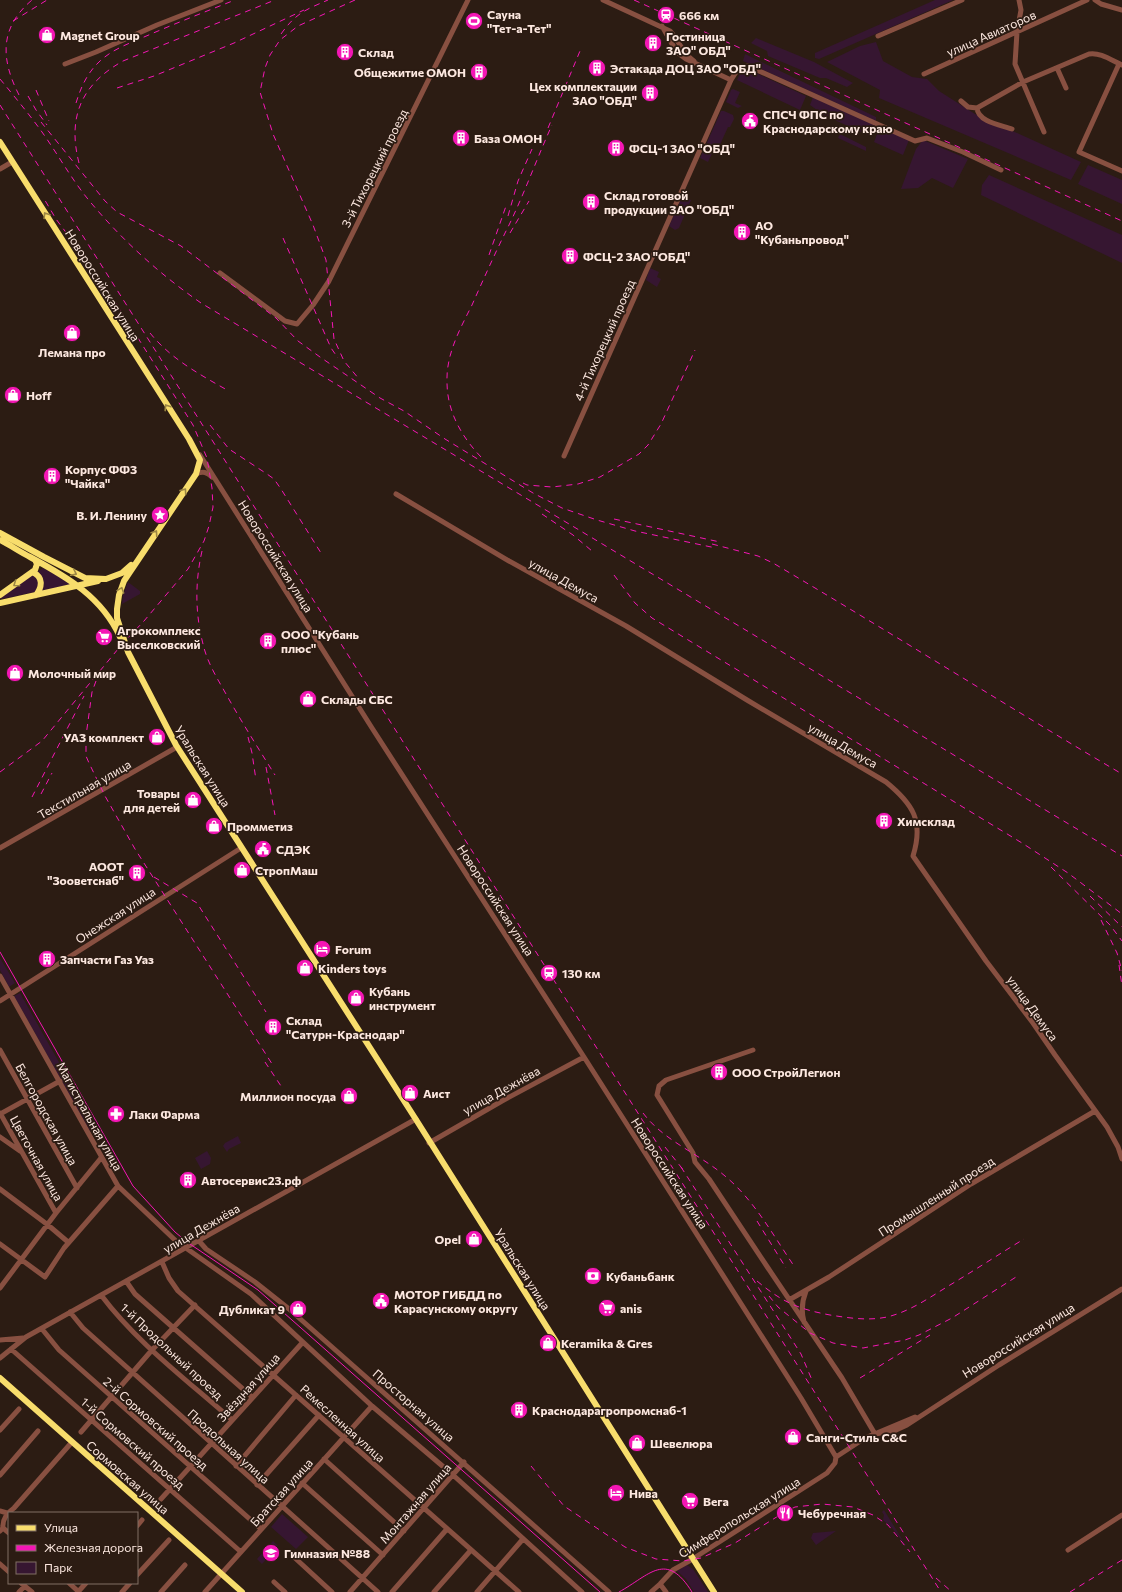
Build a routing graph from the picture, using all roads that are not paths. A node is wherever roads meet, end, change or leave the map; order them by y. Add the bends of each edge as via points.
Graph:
1 (221, 0) edge
2 (468, 0) edge
3 (603, 0) edge
4 (962, 0) edge
5 (1019, 0) edge
6 (1087, 0) edge
7 (1096, 0) edge
8 (1122, 10) edge
9 (1017, 32) junction
10 (878, 36) dead end
11 (65, 64) dead end
12 (1121, 64) edge
13 (1057, 68) junction
14 (924, 74) dead end
15 (731, 80) junction
16 (1023, 82) junction
17 (1066, 88) dead end
18 (961, 101) dead end
19 (977, 108) junction
20 (1012, 129) dead end
21 (1044, 132) dead end
22 (0, 142) edge
23 (12, 162) junction
24 (0, 169) edge
25 (1001, 170) dead end
26 (1122, 170) edge
27 (220, 273) dead end
28 (189, 439) junction
29 (564, 456) dead end
30 (196, 474) junction
31 (220, 487) junction
32 (396, 494) dead end
33 (0, 533) edge
34 (0, 537) edge
35 (2, 541) edge
36 (138, 559) junction
37 (35, 560) junction
38 (32, 572) junction
39 (106, 578) junction
40 (79, 586) junction
41 (0, 595) edge
42 (36, 595) junction
43 (0, 603) edge
44 (116, 609) junction
45 (107, 614) junction
46 (140, 677) junction
47 (178, 747) junction
48 (0, 848) edge
49 (241, 848) junction
50 (0, 976) edge
51 (11, 994) junction
52 (0, 1001) edge
53 (0, 1050) edge
54 (753, 1050) dead end
55 (584, 1057) junction
56 (60, 1081) junction
57 (28, 1100) junction
58 (1095, 1111) junction
59 (0, 1113) edge
60 (415, 1119) junction
61 (0, 1137) edge
62 (430, 1142) junction
63 (22, 1153) junction
64 (101, 1158) junction
65 (1122, 1160) edge
66 (118, 1186) junction
67 (77, 1188) junction
68 (0, 1189) edge
69 (56, 1213) junction
70 (48, 1225) junction
71 (199, 1240) junction
72 (68, 1242) junction
73 (0, 1244) edge
74 (186, 1248) junction
75 (21, 1260) junction
76 (162, 1262) junction
77 (126, 1281) junction
78 (0, 1288) edge
79 (1122, 1289) edge
80 (807, 1290) junction
81 (101, 1295) junction
82 (789, 1300) junction
83 (195, 1305) junction
84 (70, 1312) junction
85 (805, 1325) junction
86 (174, 1328) junction
87 (42, 1329) junction
88 (26, 1337) junction
89 (0, 1340) edge
90 (303, 1342) junction
91 (11, 1349) junction
92 (152, 1350) junction
93 (0, 1358) edge
94 (132, 1373) junction
95 (273, 1374) junction
96 (0, 1378) edge
97 (0, 1383) edge
98 (296, 1395) junction
99 (111, 1397) junction
100 (252, 1397) junction
101 (372, 1406) junction
102 (19, 1409) dead end
103 (318, 1415) junction
104 (92, 1420) junction
105 (232, 1420) junction
106 (0, 1430) edge
107 (38, 1431) dead end
108 (81, 1432) dead end
109 (875, 1434) junction
110 (344, 1437) junction
111 (71, 1443) junction
112 (211, 1444) junction
113 (836, 1457) junction
114 (324, 1459) junction
115 (464, 1462) junction
116 (236, 1466) junction
117 (191, 1467) junction
118 (0, 1475) edge
119 (453, 1475) junction
120 (302, 1483) junction
121 (257, 1485) junction
122 (170, 1488) junction
123 (160, 1499) dead end
124 (281, 1507) junction
125 (424, 1508) junction
126 (0, 1511) edge
127 (8, 1512) edge
128 (7, 1513) joint
129 (1122, 1515) edge
130 (142, 1520) dead end
131 (138, 1525) edge
132 (2, 1529) edge
133 (261, 1529) junction
134 (447, 1529) junction
135 (404, 1531) junction
136 (523, 1539) junction
137 (169, 1540) dead end
138 (471, 1550) junction
139 (1068, 1550) dead end
140 (241, 1552) junction
141 (383, 1555) junction
142 (295, 1558) dead end
143 (692, 1560) junction
144 (0, 1564) edge
145 (185, 1564) dead end
146 (8, 1571) edge
147 (496, 1571) junction
148 (138, 1574) edge
149 (220, 1575) junction
150 (362, 1578) junction
151 (274, 1582) dead end
152 (23, 1584) edge
153 (70, 1584) edge
154 (85, 1584) edge
155 (129, 1584) edge
156 (660, 1584) junction
157 (19, 1592) edge
158 (32, 1592) edge
159 (79, 1592) edge
160 (122, 1592) edge
161 (161, 1592) edge
162 (205, 1592) edge
163 (237, 1592) edge
164 (242, 1592) edge
165 (285, 1592) edge
166 (332, 1592) edge
167 (350, 1592) edge
168 (378, 1592) edge
169 (392, 1592) edge
170 (434, 1592) edge
171 (477, 1592) edge
172 (519, 1592) edge
173 (582, 1592) edge
174 (610, 1592) edge
175 (650, 1592) edge
176 (666, 1592) edge
177 (713, 1592) edge

1 - 11 street
2 - 27 street, 3-й Тихорецкий проезд via 329,281 297,324 280,318
3 - 15 street via 662,26 670,31 685,53 694,61
4 - 10 street
5 - 9 street via 1021,10
6 - 9 street, улица Авиаторов
7 - 8 street
9 - 14 street, улица Авиаторов
9 - 16 street via 1015,64
12 - 13 street via 1094,53
12 - 26 street via 1079,152
13 - 16 street
13 - 17 street
15 - 25 street, 4-й Тихорецкий проезд via 737,70 742,66 748,66 915,141 927,138
15 - 29 street, 4-й Тихорецкий проезд
16 - 19 street
16 - 21 street
18 - 19 street via 968,107
19 - 20 street via 983,119
22 - 23 main road, Новороссийская улица
23 - 24 street
28 -> 23 main road, Новороссийская улица
28 - 30 main road, Новороссийская улица via 200,460
28 - 31 street, Новороссийская улица
30 - 31 street via 208,473
36 -> 30 main road, Новороссийская улица
31 - 55 street, Новороссийская улица
32 - 58 street, улица Демуса via 626,626 886,782 902,795 912,810 918,830 913,856
33 -> 39 main road via 85,578
34 - 35 main road
35 - 37 main road
36 - 39 main road via 122,573
44 -> 36 main road, Новороссийская улица via 124,581
37 - 38 main road via 37,567
37 - 40 main road
38 -> 41 main road
38 - 42 main road via 41,580
39 - 40 main road
40 - 42 main road
40 - 45 main road, Уральская улица
42 - 43 main road
44 - 45 main road via 114,613
44 - 46 main road, Уральская улица via 128,652
45 - 46 main road, Уральская улица
46 - 47 main road, Уральская улица
47 - 48 street, Текстильная улица
47 - 49 main road, Уральская улица
49 - 51 street, Онежская улица
49 - 60 main road, Уральская улица
50 - 51 street, Магистральная улица
51 - 52 street, Онежская улица
51 - 56 street, Магистральная улица
53 - 57 street, Белгородская улица
54 - 82 street via 666,1080 659,1086 657,1095 693,1153 695,1162 709,1179
55 - 62 street, улица Дежнёва
55 - 113 street, Новороссийская улица
56 - 57 street
56 - 64 street, Магистральная улица
57 - 59 street
57 - 67 street, Белгородская улица
58 - 65 street, улица Демуса via 1107,1127
58 - 80 street, Промышленный проезд via 971,1184
59 - 63 street, Цветочная улица
60 - 62 main road, Уральская улица
60 - 71 street, улица Дежнёва
61 - 63 street
62 - 143 main road, Уральская улица
63 - 69 street, Цветочная улица
64 - 66 street, Магистральная улица
64 - 67 street
66 - 72 street
66 - 74 street, Магистральная улица
67 - 69 street
68 - 70 street
69 - 70 street
70 - 72 street
70 - 75 street
71 - 74 street, улица Дежнёва
71 - 115 street, Просторная улица via 206,1249 289,1309
72 - 75 street via 45,1277
73 - 75 street
74 - 76 street, улица Дежнёва
74 - 90 street via 251,1294
75 - 78 street
76 - 77 street, улица Дежнёва
76 - 83 street, Ремесленная улица via 173,1284
77 - 81 street, улица Дежнёва
77 - 86 street via 135,1294
79 - 109 street, Новороссийская улица via 894,1431
80 - 82 street, Промышленный проезд
80 - 85 street via 802,1308
81 - 84 street, улица Дежнёва
81 - 92 street, 1-й Продольный проезд via 117,1316
82 - 85 street
83 - 86 street
83 - 95 street, Ремесленная улица
84 - 87 street, улица Дежнёва
84 - 94 street, Продольная улица via 83,1328
85 - 109 street via 857,1402
86 - 92 street
86 - 100 street
87 - 88 street, улица Дежнёва
87 - 99 street, 2-й Сормовский проезд via 59,1350
88 - 89 street
88 - 91 street, улица Дежнёва
90 - 95 street, Звёздная улица
90 - 101 street
91 - 93 street, улица Дежнёва
91 - 104 street, 1-й Сормовский проезд
92 - 94 street
92 - 105 street, 1-й Продольный проезд
94 - 99 street
94 - 112 street, Продольная улица
95 - 98 street, Ремесленная улица
95 - 100 street, Звёздная улица
96 - 111 main road, Сормовская улица
97 - 111 main road, Сормовская улица
98 - 103 street, Ремесленная улица
98 - 116 street
99 - 104 street
99 - 117 street, 2-й Сормовский проезд
100 - 105 street, Звёздная улица
101 - 110 street, Братская улица
101 - 119 street
102 - 106 street
103 - 110 street, Ремесленная улица
103 - 121 street
104 - 108 street
104 - 122 street, 1-й Сормовский проезд
105 - 112 street, Звёздная улица
107 - 118 street
109 - 113 street, Новороссийская улица
110 - 114 street, Братская улица
110 - 125 street, Ремесленная улица
111 - 127 street
111 - 149 main road, Сормовская улица
112 - 116 street, Продольная улица
112 - 117 street, Звёздная улица
113 - 143 street, Симферопольская улица via 835,1463 827,1473
114 - 120 street, Братская улица
114 - 135 street
115 - 119 street, Монтажная улица
115 - 174 street, Просторная улица
116 - 121 street, Продольная улица
117 - 122 street, Звёздная улица
117 - 133 street, 2-й Сормовский проезд
119 - 125 street, Монтажная улица
119 - 136 street
120 - 124 street, Братская улица
120 - 141 street
121 - 124 street, Продольная улица
122 - 123 street, Звёздная улица
122 - 140 street, 1-й Сормовский проезд
124 - 133 street, Братская улица
124 - 150 street, Продольная улица
125 - 134 street, Ремесленная улица
125 - 135 street, Монтажная улица
126 - 128 street
128 - 132 street
129 - 139 street
130 - 131 street
133 - 140 street, Братская улица
134 - 138 street, Ремесленная улица
134 - 169 street
135 - 141 street, Монтажная улица
136 - 147 street
136 - 173 street
137 - 148 street
138 - 147 street, Ремесленная улица
138 - 170 street
140 - 149 street, Братская улица
141 - 150 street, Монтажная улица
142 - 166 street
143 - 156 street, Симферопольская улица via 673,1570
143 - 177 main road, Уральская улица
144 - 146 street
145 - 161 street
147 - 171 street
147 - 172 street, Ремесленная улица
149 - 162 street, Братская улица
149 - 163 main road, Сормовская улица
149 - 164 main road, Сормовская улица
150 - 167 street, Монтажная улица
150 - 168 street, Продольная улица
151 - 165 street
152 - 157 street
152 - 158 street
153 - 159 street
154 - 159 street
155 - 160 street
156 - 175 street, Симферопольская улица
156 - 176 street

